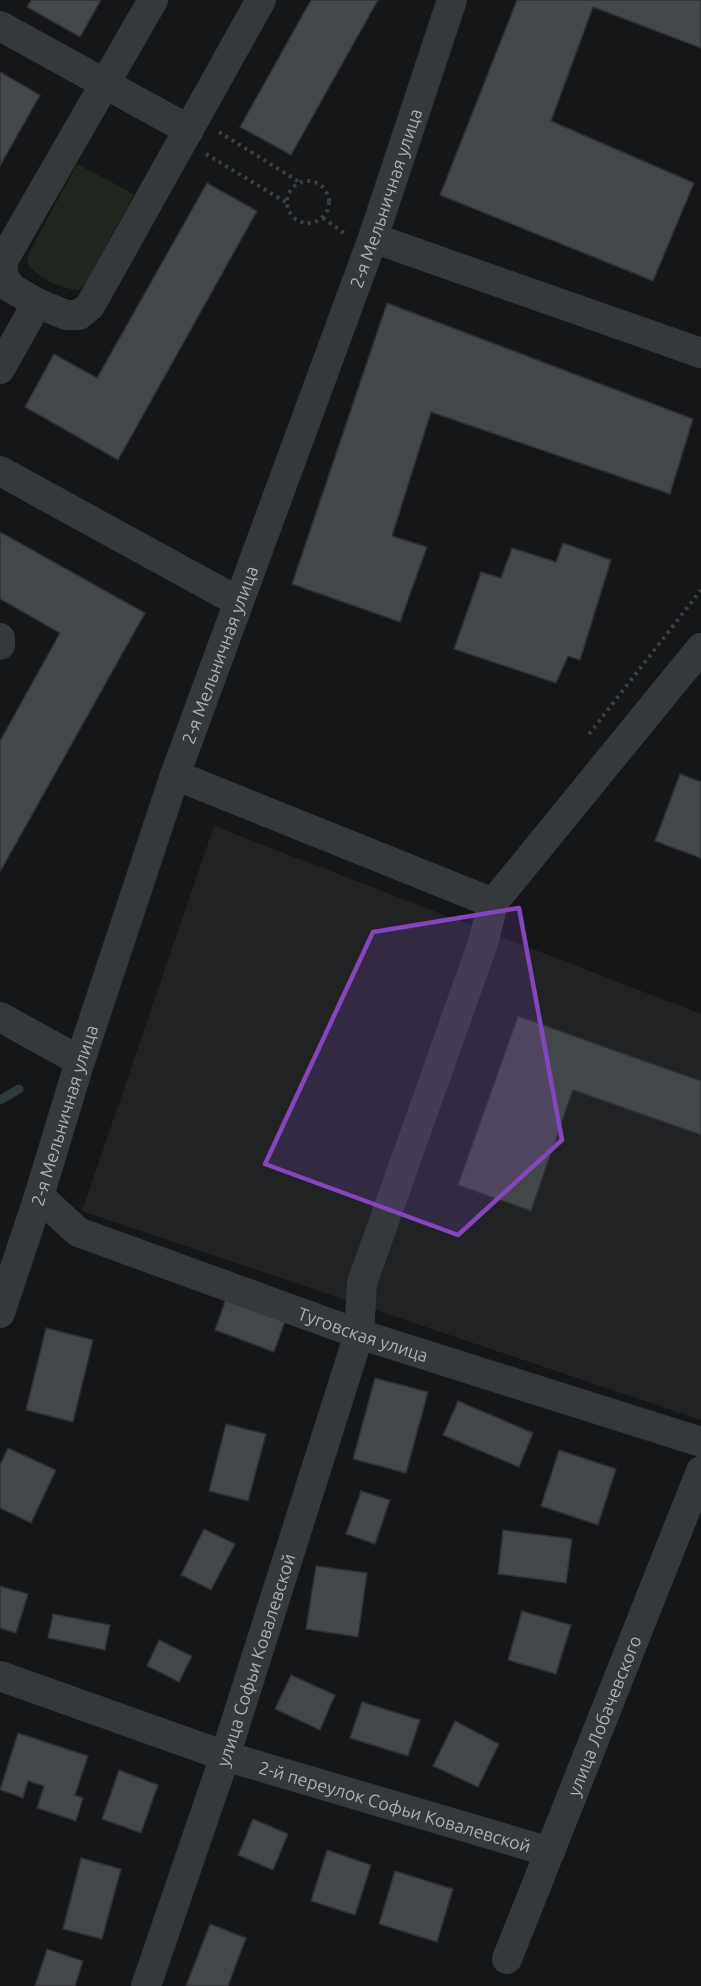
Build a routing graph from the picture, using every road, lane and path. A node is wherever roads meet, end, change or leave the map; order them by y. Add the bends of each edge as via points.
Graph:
1 (153, 0) edge
2 (261, 0) edge
3 (452, 0) edge
4 (0, 26) edge
5 (105, 84) junction
6 (189, 129) junction
7 (301, 183) junction
8 (287, 202) junction
9 (373, 238) junction
10 (37, 303) junction
11 (701, 353) edge
12 (0, 369) edge
13 (0, 471) edge
14 (701, 590) edge
15 (239, 602) junction
16 (0, 639) edge
17 (0, 645) edge
18 (701, 648) edge
19 (589, 734) dead end
20 (175, 775) junction
21 (493, 903) junction
22 (0, 1017) edge
23 (80, 1061) junction
24 (39, 1196) junction
25 (0, 1313) edge
26 (359, 1334) junction
27 (701, 1442) edge
28 (701, 1471) edge
29 (0, 1676) edge
30 (225, 1756) junction
31 (550, 1852) junction
32 (507, 1959) dead end
33 (146, 1986) edge

1 - 5 street
2 - 6 street
3 - 9 street, 2-я Мельничная улица
4 - 5 street
5 - 6 street
5 - 10 street via 4,259 2,274 11,288
6 - 7 path
6 - 8 path
6 - 10 street via 90,306 79,315 66,315
7 - 8 path via 293,187
7 - 8 path via 309,181 324,188 329,203 323,218 308,224 300,222 293,217
9 - 11 street
9 - 15 street, 2-я Мельничная улица
10 - 12 street
13 - 15 street
14 - 19 path
15 - 20 street, 2-я Мельничная улица
16 - 17 street
18 - 21 street
20 - 21 street
20 - 23 street, 2-я Мельничная улица
21 - 26 street, улица Софьи Ковалевской via 483,943 362,1283
22 - 23 street
23 - 24 street, 2-я Мельничная улица
24 - 25 street, 2-я Мельничная улица
24 - 26 street, Туговская улица via 78,1232
26 - 27 street, Туговская улица
26 - 30 street, улица Софьи Ковалевской
28 - 31 street, улица Лобачевского
29 - 30 street, 2-й переулок Софьи Ковалевской
30 - 31 street, 2-й переулок Софьи Ковалевской
30 - 33 street, улица Софьи Ковалевской
31 - 32 street, улица Лобачевского

